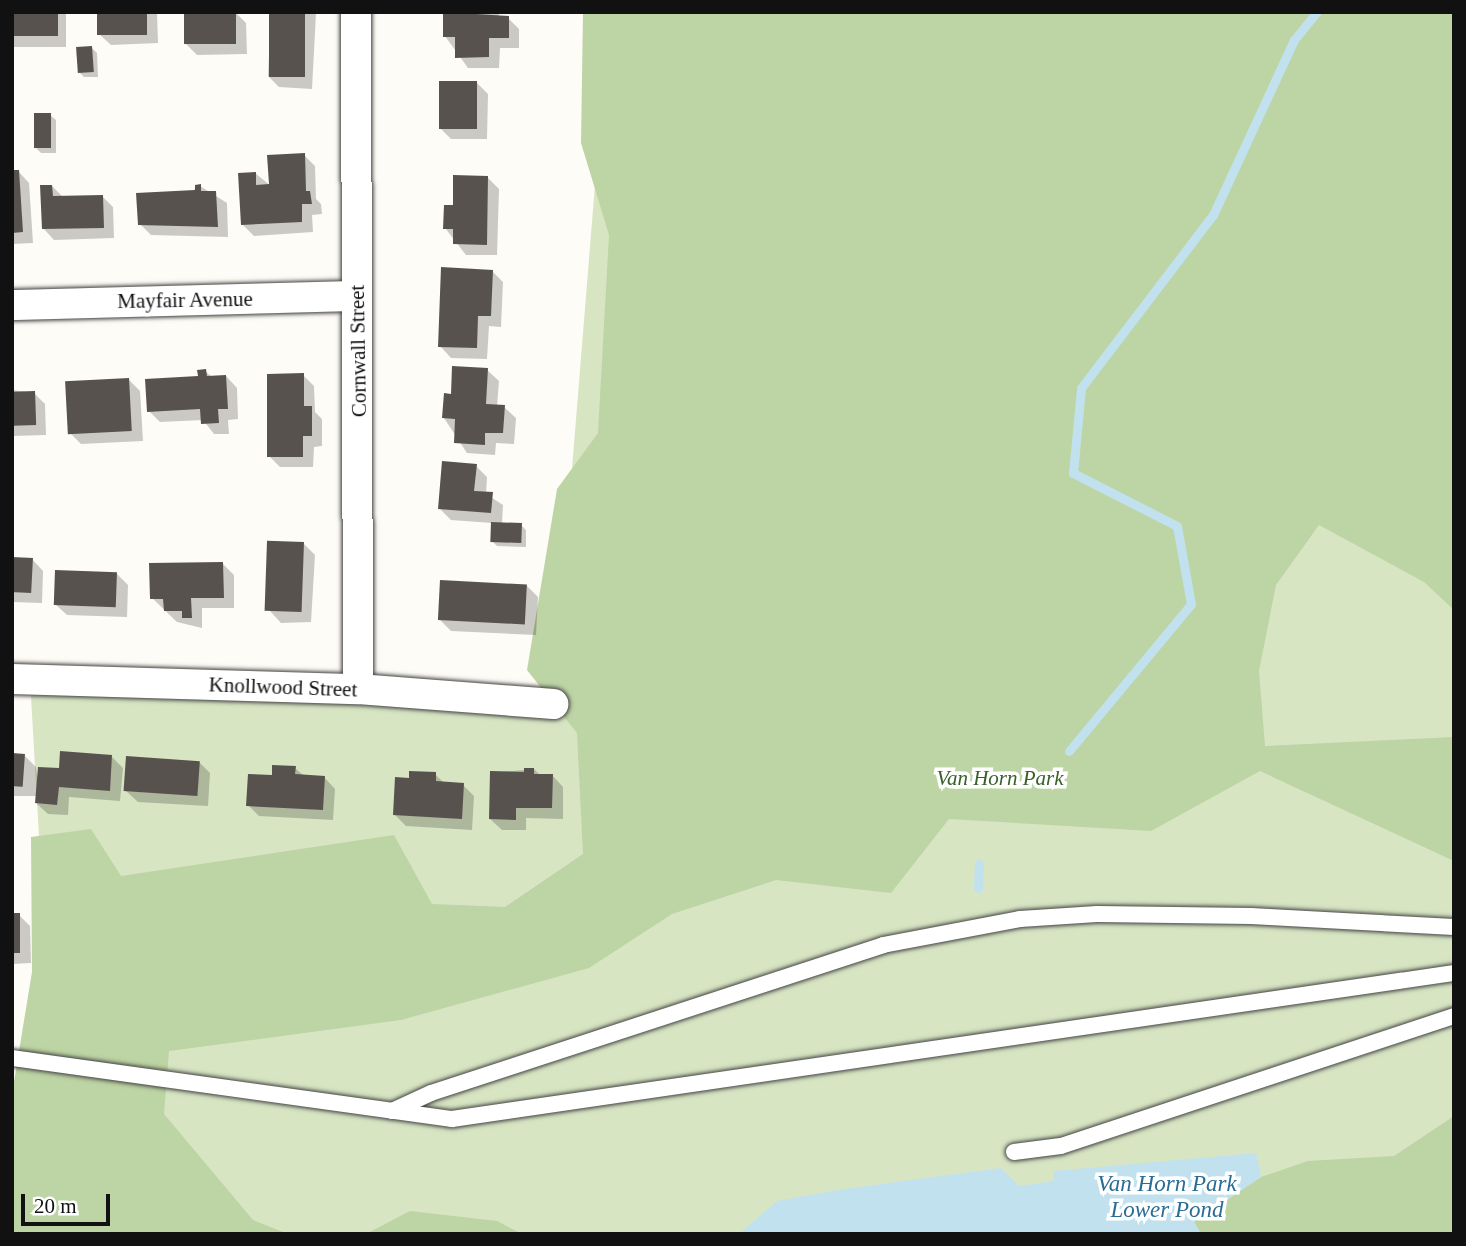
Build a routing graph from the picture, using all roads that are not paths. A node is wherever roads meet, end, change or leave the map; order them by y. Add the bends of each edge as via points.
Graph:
1 (356, 12) edge
2 (357, 296) junction
3 (12, 305) edge
4 (12, 679) edge
5 (358, 689) junction
6 (553, 704) dead end
7 (1454, 928) edge
8 (1454, 972) edge
9 (1454, 1016) edge
10 (12, 1058) edge
11 (393, 1111) junction
12 (1014, 1152) dead end

1 - 2 street, Cornwall Street
2 - 3 street, Mayfair Avenue
2 - 5 street, Cornwall Street
4 - 5 street, Knollwood Street
5 - 6 street, Knollwood Street
7 - 11 lane via 1251,916 1097,914 1020,919 883,945 431,1093
8 - 11 lane via 452,1119
9 - 12 lane via 1061,1146
10 - 11 lane

